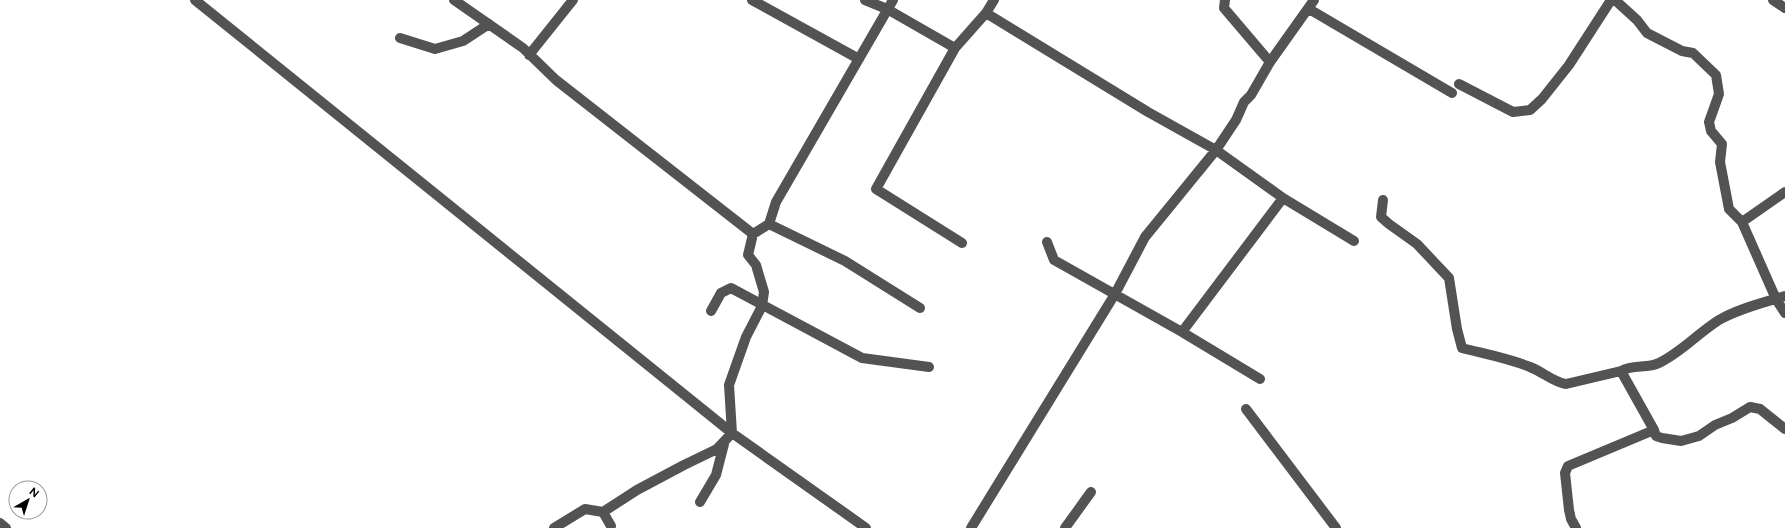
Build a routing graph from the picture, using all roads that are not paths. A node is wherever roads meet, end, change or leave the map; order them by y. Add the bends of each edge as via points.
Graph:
1 (195, 0) edge
2 (454, 0) edge
3 (573, 0) edge
4 (752, 0) edge
5 (865, 0) edge
6 (994, 0) edge
7 (1225, 0) edge
8 (1611, 0) edge
9 (1615, 0) edge
10 (1773, 0) edge
11 (890, 4) edge
12 (1311, 4) edge
13 (1785, 8) edge
14 (986, 13) junction
15 (489, 24) junction
16 (400, 38) dead end
17 (955, 48) junction
18 (529, 55) junction
19 (859, 59) junction
20 (1270, 62) junction
21 (1459, 84) dead end
22 (1452, 93) dead end
23 (1216, 150) junction
24 (1785, 192) edge
25 (1283, 198) junction
26 (1383, 200) dead end
27 (1742, 222) junction
28 (769, 224) junction
29 (753, 234) junction
30 (1354, 241) dead end
31 (962, 242) dead end
32 (1047, 242) dead end
33 (1115, 294) junction
34 (1780, 297) edge
35 (762, 306) junction
36 (920, 308) dead end
37 (711, 312) dead end
38 (1785, 313) edge
39 (1182, 332) junction
40 (929, 367) dead end
41 (1621, 371) junction
42 (1260, 380) dead end
43 (1246, 409) dead end
44 (1785, 429) edge
45 (1654, 430) junction
46 (732, 433) junction
47 (724, 442) junction
48 (1091, 492) dead end
49 (700, 502) dead end
50 (603, 512) junction
51 (0, 522) edge
52 (611, 526) dead end
53 (6, 528) edge
54 (554, 528) edge
55 (866, 528) edge
56 (971, 528) edge
57 (1065, 528) edge
58 (1336, 528) edge
59 (1576, 528) edge

1 - 46 street
2 - 15 street
3 - 18 street
4 - 19 street
5 - 11 street
6 - 14 street
7 - 20 street via 1224,8
8 - 21 street via 1569,65 1530,110 1513,112
9 - 27 street via 1647,33 1682,51 1693,53 1716,75 1719,94 1709,122 1711,131 1722,144 1720,162 1729,209
10 - 13 street
11 - 17 street
11 - 19 street
12 - 20 street
12 - 22 street
14 - 17 street
14 - 23 street via 1148,112
15 - 16 street via 463,41 435,49
15 - 18 street
17 - 31 street via 876,188
18 - 29 street via 556,80
19 - 28 street via 776,202
20 - 23 street
23 - 25 street
23 - 33 street via 1145,237
24 - 27 street
25 - 30 street
25 - 39 street
26 - 41 street via 1381,217 1417,244 1449,278 1462,348 1509,359 1538,370 1558,383 1566,384
27 - 34 street
28 - 29 street
28 - 36 street via 845,261
29 - 35 street via 748,255 756,265 764,292
32 - 33 street via 1054,260
33 - 39 street
33 - 56 street
34 - 38 street
34 - 41 street via 1743,309 1720,320 1676,353 1658,363 1628,367
35 - 37 street via 731,288 721,293
35 - 40 street via 862,358
35 - 46 street via 746,337 730,385
39 - 42 street
41 - 45 street
43 - 58 street
44 - 45 street via 1760,409 1750,406 1699,436 1680,441 1656,436
45 - 59 street via 1566,468 1569,510
46 - 47 street
46 - 55 street
47 - 49 street via 716,474
47 - 50 street via 717,450 637,490
48 - 57 street
50 - 52 street
50 - 54 street via 585,509
51 - 53 street

